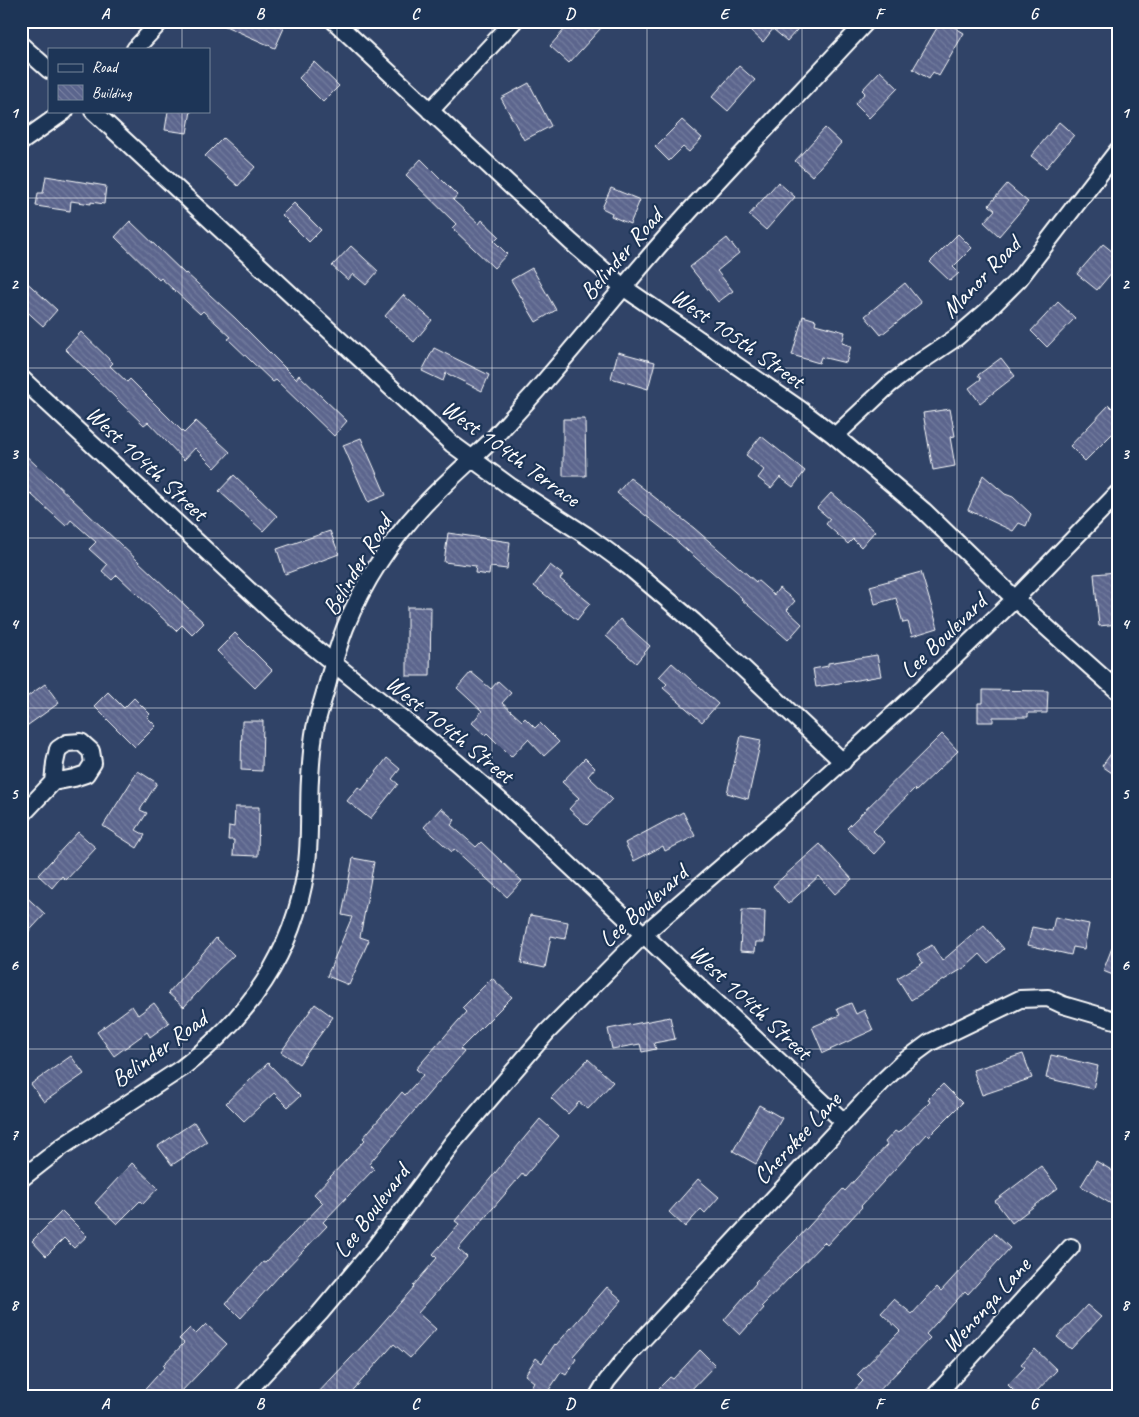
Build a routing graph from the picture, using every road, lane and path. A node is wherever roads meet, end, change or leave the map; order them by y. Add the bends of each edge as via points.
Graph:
1 (161, 21) edge
2 (334, 21) edge
3 (514, 21) edge
4 (868, 21) edge
5 (21, 44) edge
6 (137, 48) edge
7 (48, 69) edge
8 (430, 111) junction
9 (65, 112) edge
10 (94, 112) edge
11 (21, 142) edge
12 (1118, 150) edge
13 (623, 287) junction
14 (21, 378) edge
15 (835, 436) junction
16 (471, 459) junction
17 (1118, 493) edge
18 (1015, 599) junction
19 (333, 664) junction
20 (1118, 691) edge
21 (843, 762) junction
22 (53, 782) dead end
23 (21, 816) edge
24 (644, 934) junction
25 (1118, 1021) edge
26 (844, 1122) junction
27 (21, 1179) edge
28 (1071, 1247) dead end
29 (242, 1396) edge
30 (598, 1396) edge
31 (935, 1396) edge

1 - 6 street
2 - 8 street, West 105th Street
3 - 8 street
4 - 13 street, Belinder Road
5 - 7 street
8 - 13 street, West 105th Street
9 - 11 street
10 - 16 street, West 104th Terrace via 444,438
12 - 15 street, Manor Road via 1019,279 957,337 889,385
13 - 15 street, West 105th Street
13 - 16 street, Belinder Road via 531,396
14 - 19 street, West 104th Street via 277,617
15 - 18 street, West 105th Street via 924,511
16 - 19 street, Belinder Road via 425,504 382,559 357,602
16 - 21 street, West 104th Terrace via 628,566 694,622
17 - 18 street, Lee Boulevard
18 - 20 street, West 105th Street
18 - 21 street, Lee Boulevard
19 - 24 street, West 104th Street via 490,791
19 - 27 street, Belinder Road via 315,730 306,870 297,910 271,972 250,1003 200,1054 63,1146
21 - 24 street, Lee Boulevard
22 - 23 street
24 - 26 street, West 104th Street
24 - 29 street, Lee Boulevard via 547,1032 453,1142 372,1251 320,1313
25 - 26 street, Cherokee Lane via 1048,998 1020,999 929,1043 902,1063
26 - 30 street, Cherokee Lane via 630,1353
28 - 31 street, Wenonga Lane

